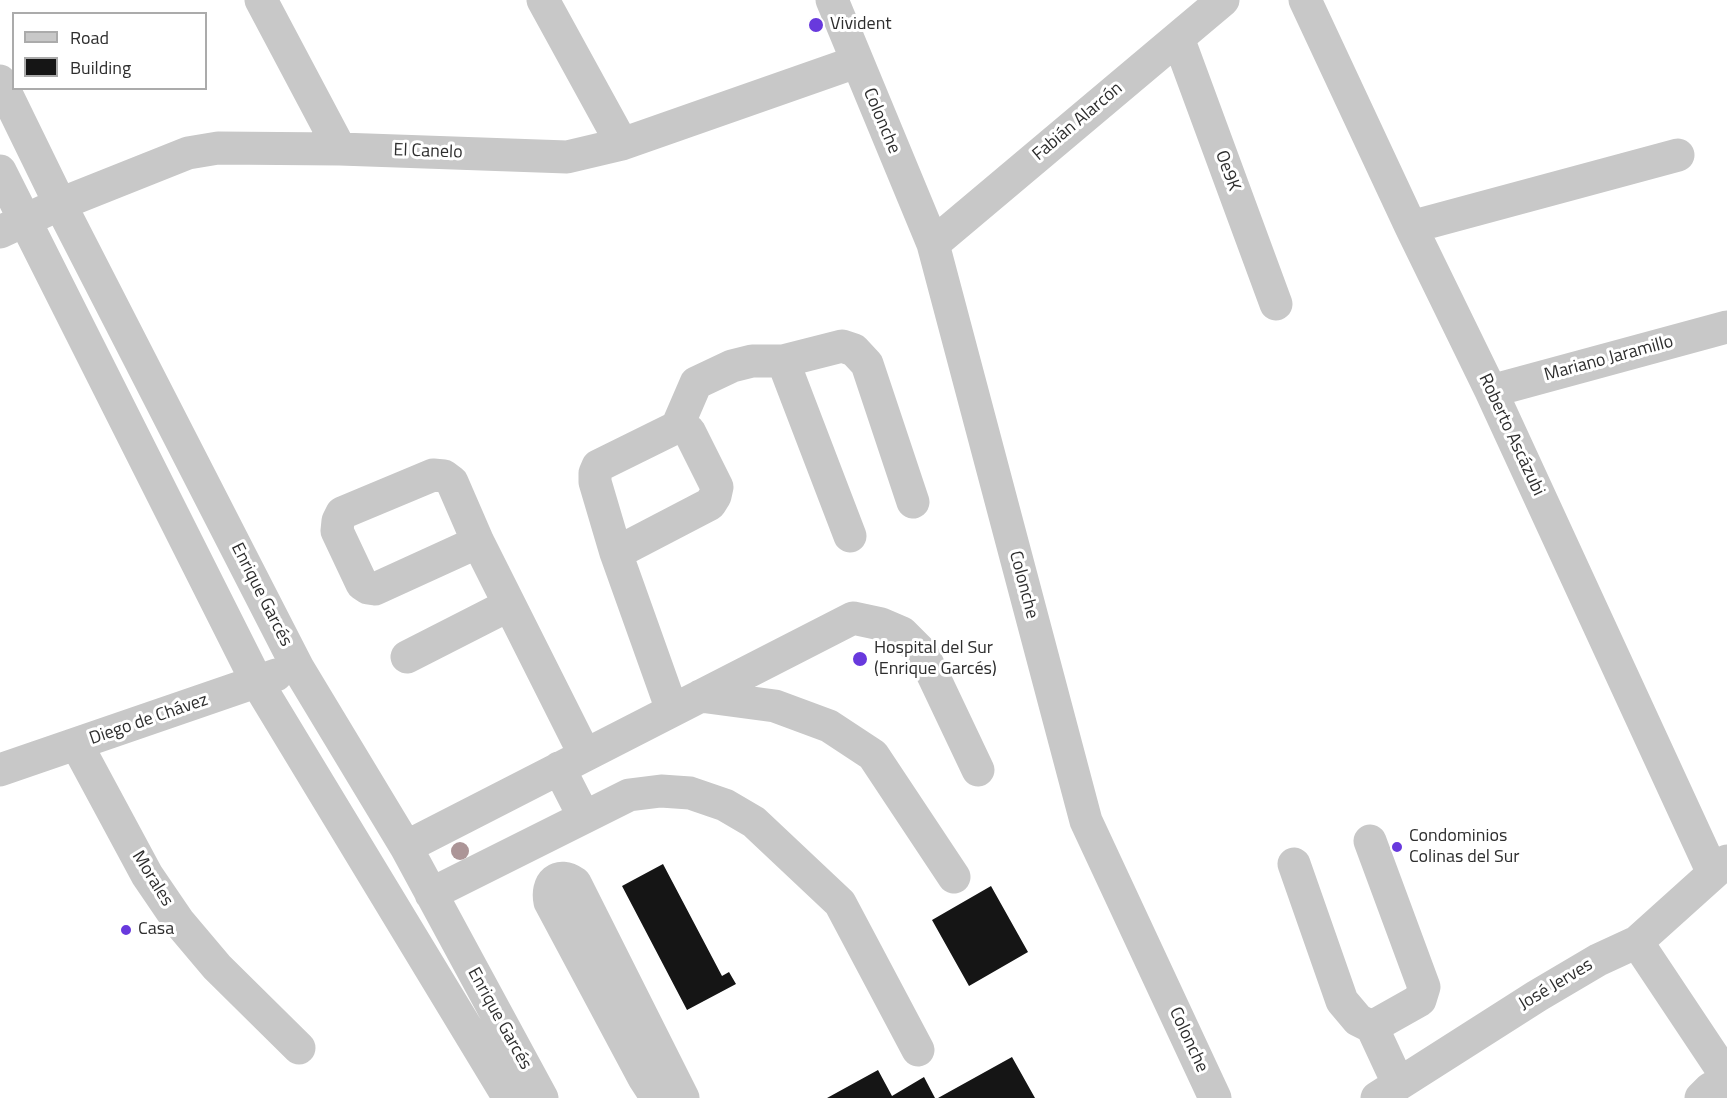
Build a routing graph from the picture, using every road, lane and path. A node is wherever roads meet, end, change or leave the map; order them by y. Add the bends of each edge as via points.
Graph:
1 (261, 0) edge
2 (543, 0) edge
3 (832, 0) edge
4 (1223, 0) edge
5 (1305, 0) edge
6 (1178, 38) junction
7 (856, 62) junction
8 (0, 81) edge
9 (622, 144) junction
10 (340, 149) junction
11 (1678, 155) dead end
12 (0, 171) edge
13 (60, 204) junction
14 (13, 226) edge
15 (1412, 227) junction
16 (933, 244) junction
17 (1276, 304) dead end
18 (1727, 327) edge
19 (783, 361) junction
20 (1491, 391) junction
21 (677, 427) junction
22 (914, 502) dead end
23 (850, 536) dead end
24 (477, 542) dead end
25 (616, 553) junction
26 (509, 604) junction
27 (407, 657) dead end
28 (298, 668) junction
29 (257, 682) junction
30 (686, 703) junction
31 (77, 745) junction
32 (572, 761) junction
33 (0, 770) edge
34 (978, 770) dead end
35 (584, 817) junction
36 (1370, 841) dead end
37 (406, 847) junction
38 (1294, 864) dead end
39 (1720, 867) edge
40 (954, 877) dead end
41 (431, 894) junction
42 (1637, 942) junction
43 (1372, 1027) junction
44 (299, 1048) dead end
45 (918, 1050) dead end
46 (1727, 1078) edge
47 (1387, 1091) edge
48 (517, 1092) edge
49 (657, 1098) edge
50 (683, 1098) edge
51 (1215, 1098) edge
52 (1701, 1098) edge

1 - 10 street
2 - 9 street
3 - 7 street, Colonche
4 - 6 street, Fabián Alarcón
5 - 15 street, Roberto Ascázubi
6 - 16 street, Fabián Alarcón
6 - 17 street, Oe9K
7 - 9 street, El Canelo
7 - 16 street, Colonche
8 - 13 street, Enrique Garcés
9 - 10 street, El Canelo via 567,157
10 - 13 street, El Canelo via 218,148 188,153
11 - 15 street
12 - 14 street, Enrique Garcés
13 - 14 street, El Canelo
13 - 28 street, Enrique Garcés
14 - 29 street, Enrique Garcés
15 - 20 street, Roberto Ascázubi
16 - 51 street, Colonche via 1086,821
18 - 20 street, Mariano Jaramillo
19 - 21 street via 752,361 732,366 696,383
19 - 22 street via 842,346 854,350 867,364
19 - 23 street
20 - 39 street, Roberto Ascázubi
21 - 25 street via 598,466 595,482
21 - 25 street via 689,431 717,487 715,496 710,504
24 - 26 street
25 - 30 street
26 - 27 street
26 - 32 street
28 - 29 street, Diego de Chávez
28 - 37 street, Enrique Garcés
29 - 31 street, Diego de Chávez
29 - 48 street, Enrique Garcés
30 - 32 street
30 - 34 street via 853,618 881,624 902,633 923,654
30 - 40 street via 775,706 829,726 873,755
31 - 33 street, Diego de Chávez
31 - 44 street, Morales via 147,875 179,922 217,967
32 - 35 street
32 - 37 street
35 - 41 street
35 - 45 street via 629,795 661,790 690,793 725,805 754,822 840,903
36 - 43 street via 1424,987 1420,1000
37 - 41 street, Enrique Garcés
38 - 43 street via 1342,1002 1358,1020
39 - 42 street, José Jerves
41 - 48 street, Enrique Garcés
42 - 46 street
42 - 47 street, José Jerves via 1598,960
43 - 47 street
46 - 52 street
49 - 50 street via 550,902 550,886 556,880 568,878 575,883

